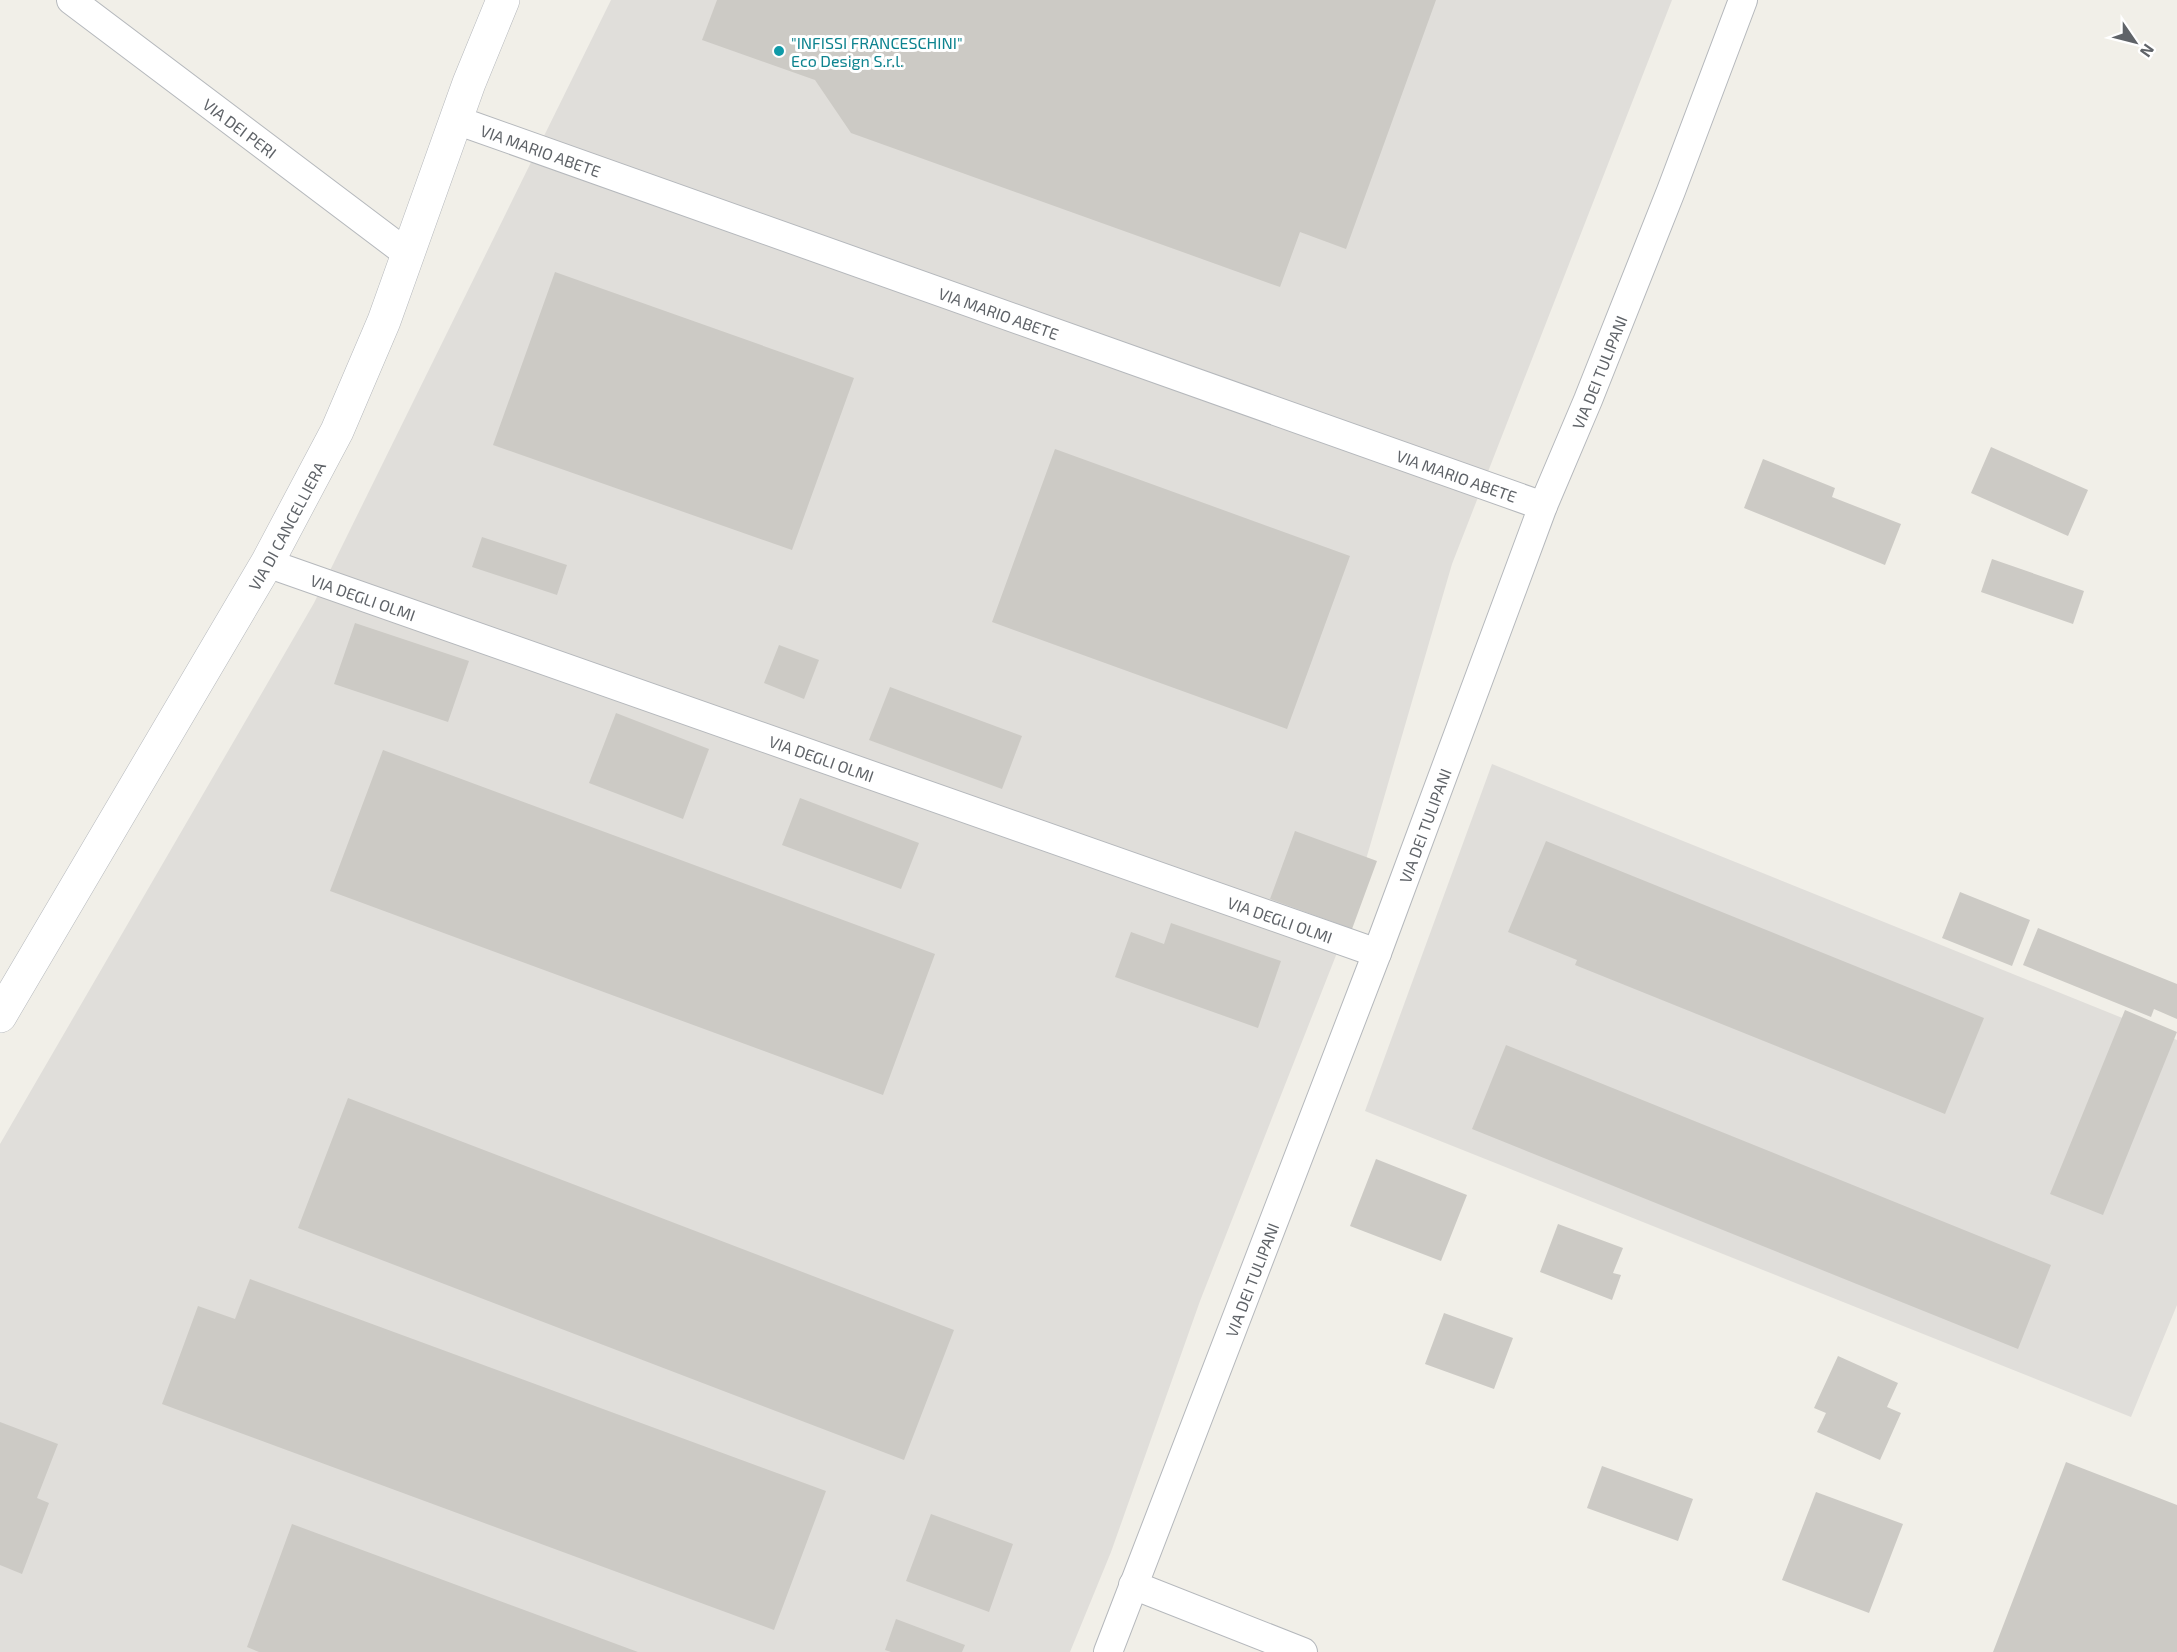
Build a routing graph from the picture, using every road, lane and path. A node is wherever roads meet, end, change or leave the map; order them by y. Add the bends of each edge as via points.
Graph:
1 (70, 0) edge
2 (503, 0) edge
3 (1743, 0) edge
4 (456, 120) junction
5 (409, 255) junction
6 (1543, 506) junction
7 (267, 562) junction
8 (1377, 953) junction
9 (0, 1016) edge
10 (1133, 1585) junction
11 (1108, 1652) edge
12 (1303, 1652) edge

1 - 5 street, VIA DEI PERI
2 - 4 street, VIA DI CANCELLIERA
3 - 6 street, VIA DEI TULIPANI
4 - 5 street, VIA DI CANCELLIERA
4 - 6 street, VIA MARIO ABETE
5 - 7 street, VIA DI CANCELLIERA via 351,401
6 - 8 street, VIA DEI TULIPANI
7 - 8 street, VIA DEGLI OLMI
7 - 9 street, VIA DI CANCELLIERA
8 - 10 street, VIA DEI TULIPANI
10 - 11 street, VIA DEI TULIPANI
10 - 12 street

